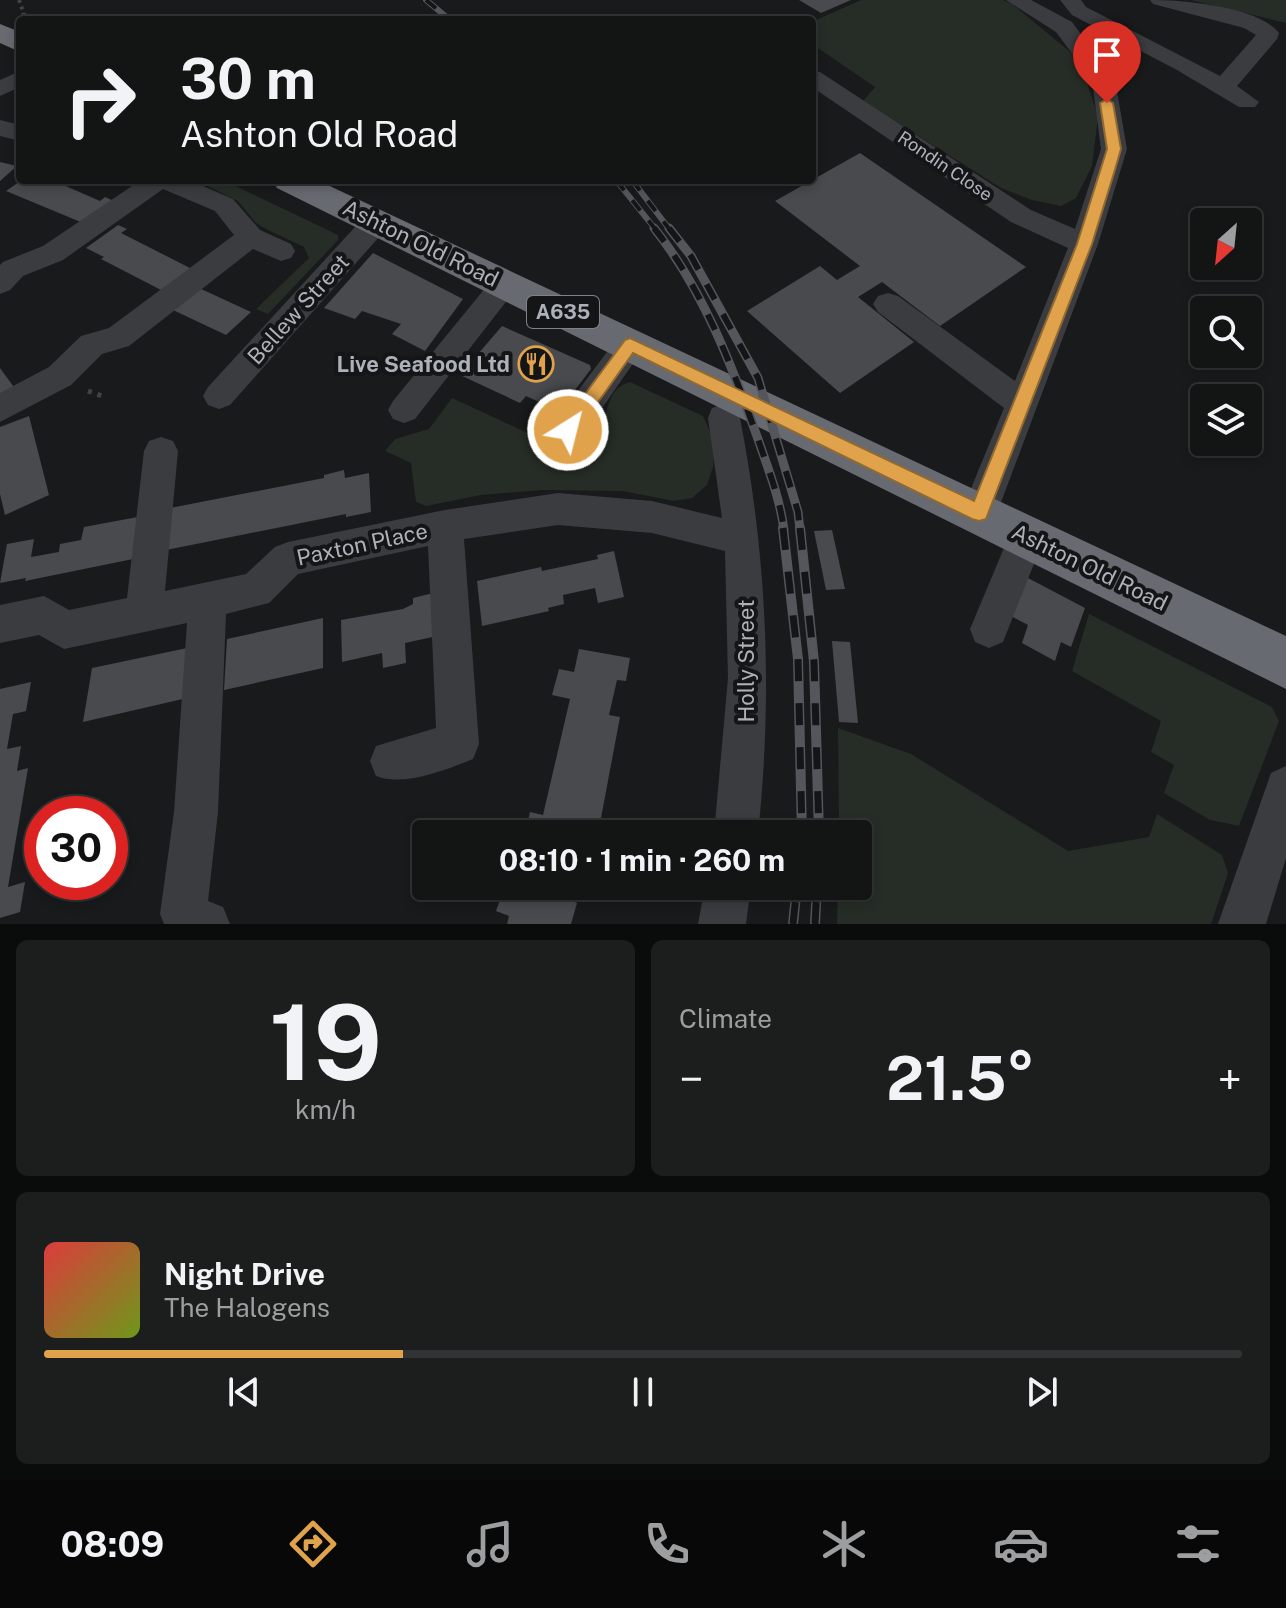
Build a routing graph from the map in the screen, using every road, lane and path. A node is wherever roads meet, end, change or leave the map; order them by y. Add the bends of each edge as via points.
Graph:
1 (1016, 0) edge
2 (1070, 0) edge
3 (1160, 0) edge
4 (0, 32) edge
5 (11, 67) edge
6 (816, 80) edge
7 (1224, 86) junction
8 (1247, 102) dead end
9 (156, 184) edge
10 (172, 184) edge
11 (298, 184) edge
12 (377, 221) junction
13 (250, 237) junction
14 (1084, 244) junction
15 (281, 251) dead end
16 (0, 283) edge
17 (505, 283) junction
18 (888, 304) dead end
19 (630, 344) junction
20 (219, 396) dead end
21 (1022, 404) junction
22 (0, 409) edge
23 (404, 410) dead end
24 (724, 418) dead end
25 (568, 430) dead end
26 (161, 451) dead end
27 (979, 513) junction
28 (445, 526) junction
29 (1027, 536) junction
30 (742, 539) junction
31 (208, 600) junction
32 (144, 613) junction
33 (0, 624) edge
34 (989, 629) dead end
35 (1286, 663) edge
36 (391, 761) dead end
37 (1286, 788) edge
38 (738, 820) edge
39 (726, 900) edge
40 (206, 924) edge
41 (722, 924) edge
42 (1242, 924) edge

1 - 14 street via 1064,27 1103,80 1114,149
2 - 7 street via 1079,11
3 - 7 street via 1266,29 1268,36
4 - 5 highway
6 - 14 street, Rondin Close via 1021,216
7 - 8 street
9 - 16 street via 53,253 13,269
10 - 13 street via 224,205
11 - 12 highway, Ashton Old Road / A635
12 - 17 highway, Ashton Old Road / A635
12 - 20 street, Bellew Street
13 - 15 street
13 - 22 street via 118,338 92,344 60,376
14 - 21 street
17 - 19 highway, Ashton Old Road / A635
17 - 23 street
18 - 21 street
19 - 25 street
19 - 27 highway, Ashton Old Road / A635
21 - 27 street
24 - 30 street, Holly Street
26 - 32 street
27 - 29 highway, Ashton Old Road / A635
28 - 30 street, Paxton Place via 558,509 652,517
28 - 31 street, Paxton Place via 288,559 256,590
28 - 36 street via 458,744
29 - 34 street
29 - 35 highway, Ashton Old Road / A635
30 - 38 street, Holly Street via 750,642
31 - 32 street, Paxton Place
31 - 40 street via 196,812 183,914
32 - 33 street, Paxton Place via 64,630 44,615
37 - 42 street
39 - 41 street

